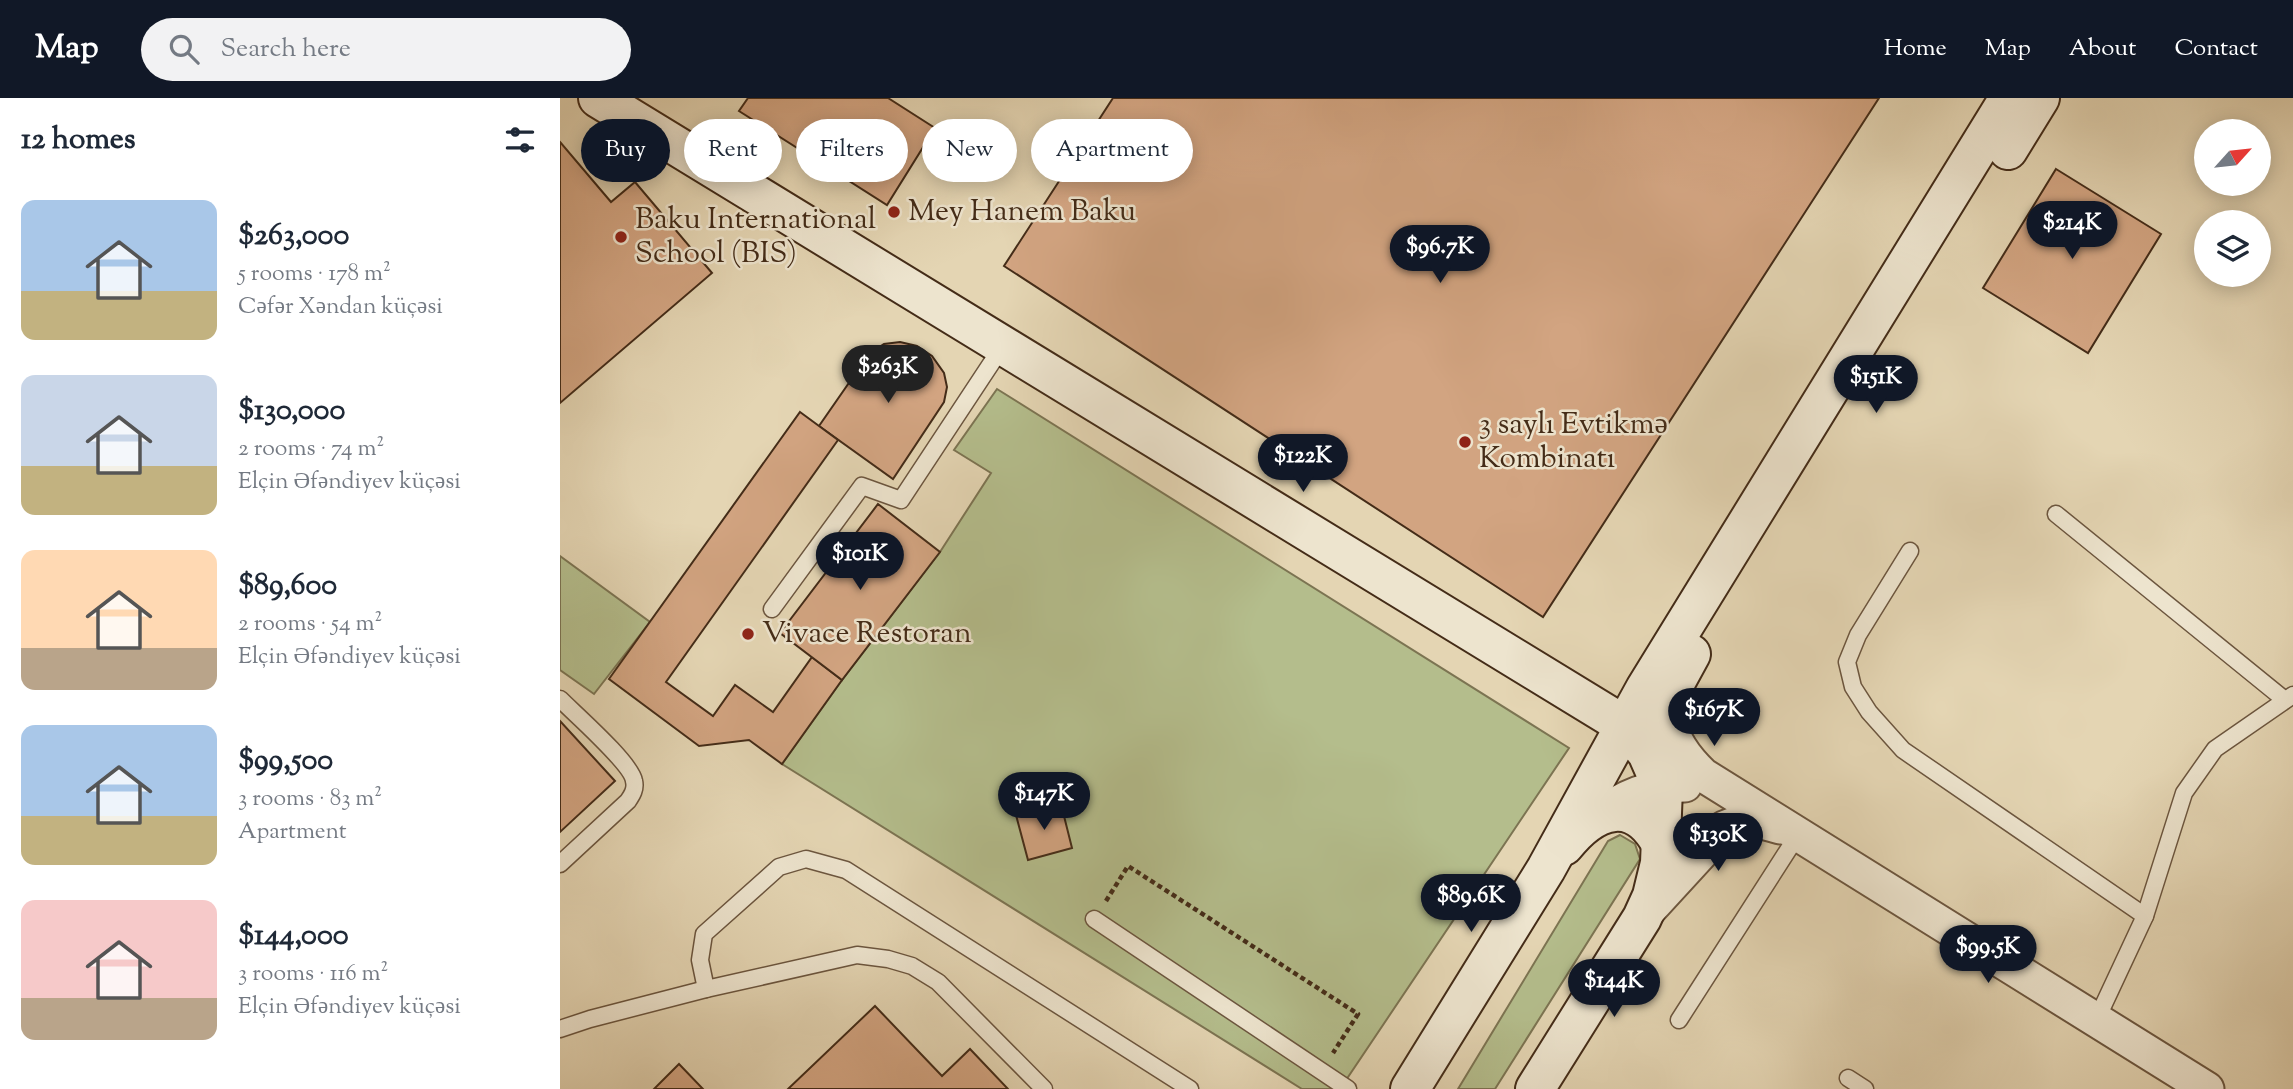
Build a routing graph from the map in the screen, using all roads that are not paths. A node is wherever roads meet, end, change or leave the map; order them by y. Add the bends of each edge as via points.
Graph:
1 (598, 98) edge
2 (2009, 98) edge
3 (2040, 98) edge
4 (1004, 344) junction
5 (2056, 514) dead end
6 (1910, 551) dead end
7 (772, 609) dead end
8 (1571, 694) junction
9 (2289, 697) edge
10 (560, 699) edge
11 (1666, 715) junction
12 (1624, 725) junction
13 (1662, 788) junction
14 (1738, 798) junction
15 (1586, 813) junction
16 (1798, 833) junction
17 (1661, 844) junction
18 (560, 864) edge
19 (2145, 916) junction
20 (1642, 918) junction
21 (1094, 919) road end
22 (706, 989) junction
23 (1679, 1020) dead end
24 (2096, 1021) junction
25 (560, 1029) edge
26 (1848, 1078) dead end
27 (1044, 1089) edge
28 (1190, 1089) edge
29 (1348, 1089) edge
30 (1410, 1089) edge
31 (1535, 1089) edge
32 (1865, 1089) edge
33 (2207, 1089) edge

1 - 4 main road
2 - 12 main road
3 - 11 main road via 1687,660
4 - 7 lane via 901,500 862,486
4 - 8 main road
5 - 9 lane
6 - 19 lane via 1858,635 1847,662 1853,687 1903,750
8 - 12 main road
8 - 15 main road via 1588,722 1595,753
9 - 19 lane via 2215,749 2184,793
10 - 18 lane via 635,779 628,801
11 - 13 main road
11 - 14 street via 1689,762
12 - 13 main road via 1647,753
12 - 15 main road
13 - 14 street via 1693,785
13 - 15 street
13 - 17 main road
14 - 16 street
15 - 17 main road via 1634,813
15 - 30 main road via 1546,869
16 - 20 street via 1759,820 1724,828
16 - 23 lane
16 - 24 street
17 - 20 main road via 1658,880
19 - 24 lane
20 - 31 main road
21 - 29 lane
22 - 25 lane
22 - 27 lane via 857,956 900,962 938,982
22 - 28 lane via 700,960 704,934 779,867 806,859 846,870
24 - 33 street
26 - 32 lane

